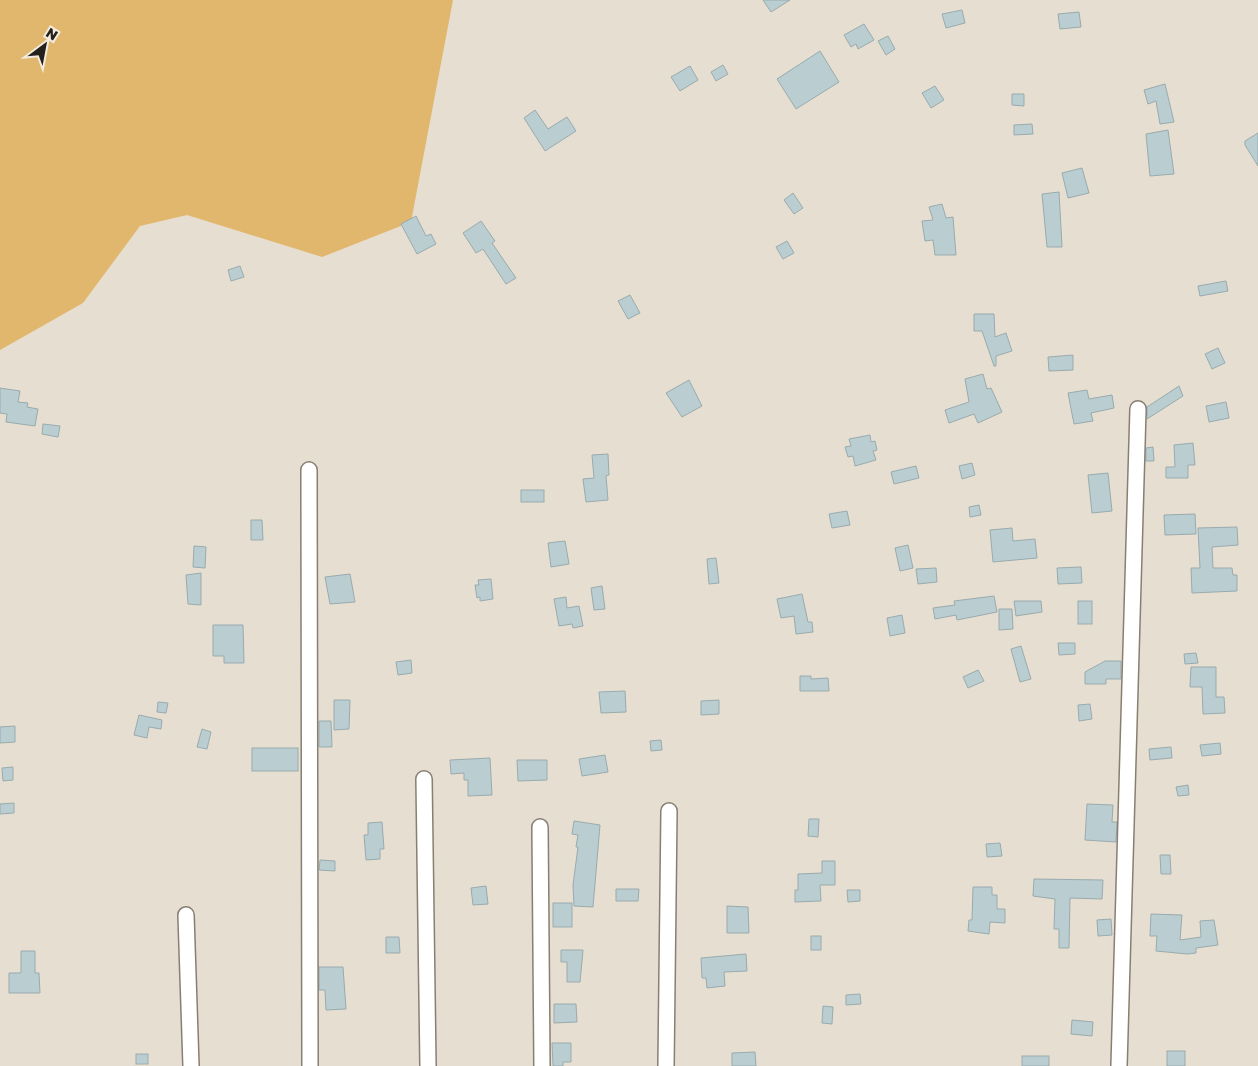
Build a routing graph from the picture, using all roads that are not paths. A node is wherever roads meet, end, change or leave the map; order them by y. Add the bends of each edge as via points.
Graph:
1 (1138, 410) dead end
2 (309, 470) dead end
3 (424, 779) dead end
4 (669, 811) dead end
5 (540, 827) dead end
6 (186, 915) dead end
7 (191, 1066) edge
8 (310, 1066) edge
9 (428, 1066) edge
10 (542, 1066) edge
11 (666, 1066) edge
12 (1119, 1066) edge

1 - 12 street
2 - 8 street
3 - 9 street
4 - 11 street
5 - 10 street
6 - 7 street

